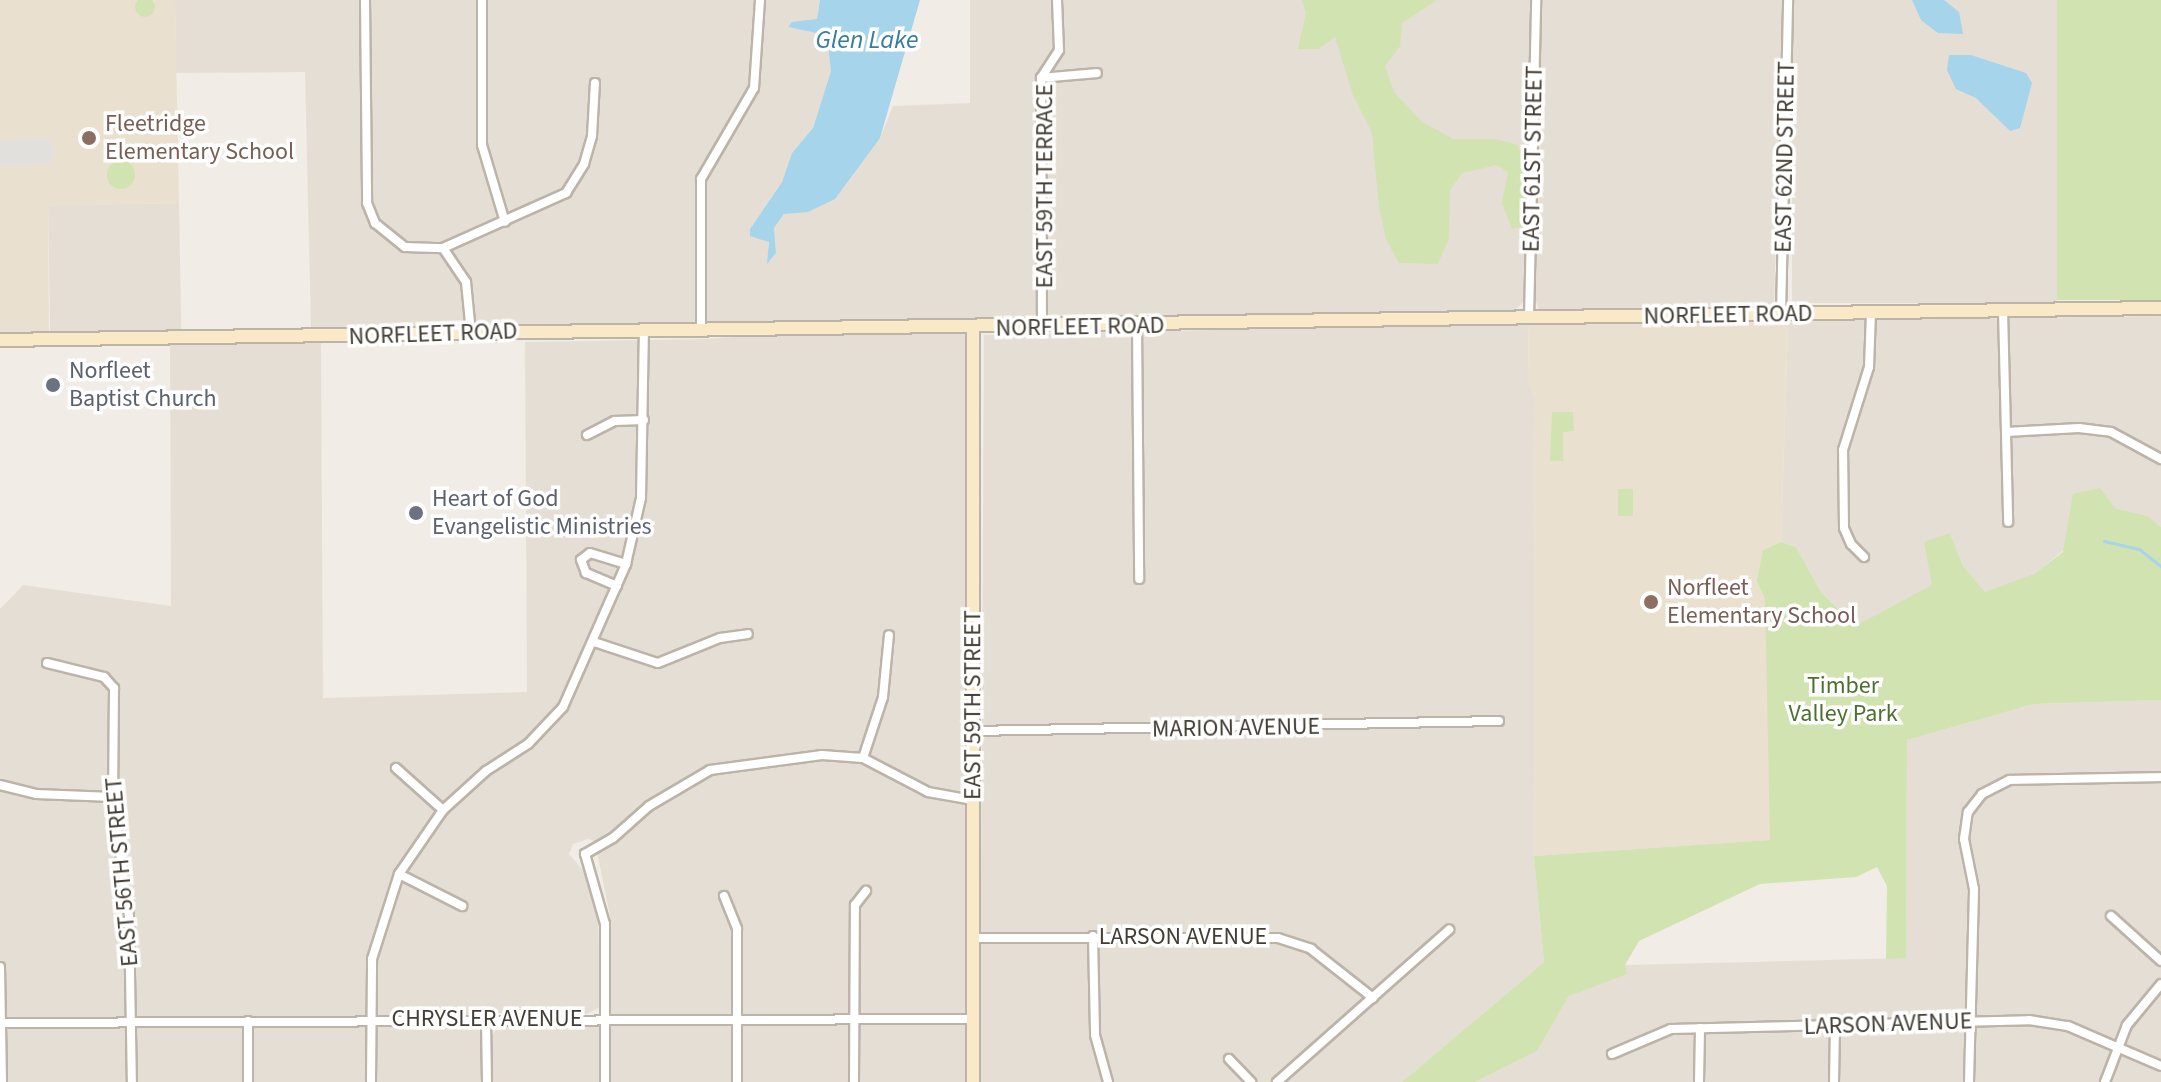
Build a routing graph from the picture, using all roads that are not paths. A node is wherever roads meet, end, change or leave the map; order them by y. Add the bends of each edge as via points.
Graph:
1 (365, 0) edge
2 (482, 0) edge
3 (760, 0) edge
4 (1057, 0) edge
5 (1536, 0) edge
6 (1788, 0) edge
7 (1097, 73) dead end
8 (1041, 78) junction
9 (595, 83) dead end
10 (505, 222) junction
11 (443, 248) junction
12 (2161, 308) edge
13 (2003, 310) junction
14 (1871, 312) junction
15 (1781, 314) junction
16 (1529, 318) junction
17 (1137, 326) junction
18 (701, 328) junction
19 (973, 328) junction
20 (1042, 328) junction
21 (644, 329) junction
22 (471, 333) junction
23 (0, 340) edge
24 (644, 420) junction
25 (2006, 432) junction
26 (587, 435) dead end
27 (2161, 459) edge
28 (2008, 522) dead end
29 (1864, 557) dead end
30 (626, 564) junction
31 (1139, 579) dead end
32 (617, 586) junction
33 (748, 634) dead end
34 (889, 635) dead end
35 (594, 642) junction
36 (47, 663) dead end
37 (1499, 721) dead end
38 (973, 731) junction
39 (863, 758) junction
40 (396, 768) dead end
41 (2161, 777) edge
42 (0, 785) edge
43 (113, 797) junction
44 (973, 800) junction
45 (443, 810) junction
46 (399, 874) junction
47 (866, 891) dead end
48 (724, 896) dead end
49 (462, 906) dead end
50 (2111, 916) dead end
51 (1449, 930) dead end
52 (1093, 936) junction
53 (973, 938) junction
54 (2161, 961) edge
55 (0, 967) edge
56 (2161, 984) edge
57 (1373, 998) junction
58 (604, 1018) junction
59 (486, 1019) junction
60 (737, 1019) junction
61 (854, 1019) junction
62 (973, 1019) junction
63 (370, 1020) junction
64 (248, 1021) junction
65 (1971, 1022) junction
66 (1, 1023) edge
67 (133, 1023) junction
68 (1835, 1026) junction
69 (1700, 1028) junction
70 (2116, 1047) junction
71 (1612, 1054) dead end
72 (1229, 1059) dead end
73 (2161, 1066) edge
74 (2, 1082) edge
75 (132, 1082) edge
76 (248, 1082) edge
77 (371, 1082) edge
78 (487, 1082) edge
79 (605, 1082) edge
80 (737, 1082) edge
81 (854, 1082) edge
82 (973, 1082) edge
83 (1108, 1082) edge
84 (1251, 1082) edge
85 (1277, 1082) edge
86 (1699, 1082) edge
87 (1834, 1082) edge
88 (1969, 1082) edge
89 (2105, 1082) edge

1 - 11 street via 371,212 375,223 405,247
2 - 10 street via 482,145
3 - 18 street via 754,88 701,179
4 - 8 street, EAST 59TH TERRACE via 1059,50
5 - 16 street, EAST 61ST STREET
6 - 15 street, EAST 62ND STREET
7 - 8 street
8 - 20 street, EAST 59TH TERRACE
9 - 10 street via 592,136 577,181 556,201
10 - 11 street
11 - 22 street via 466,282
12 - 13 street, NORFLEET ROAD
13 - 14 street, NORFLEET ROAD
13 - 25 street
14 - 15 street, NORFLEET ROAD
14 - 29 street via 1869,367 1843,450 1844,528
15 - 16 street, NORFLEET ROAD
16 - 17 street, NORFLEET ROAD
17 - 20 street, NORFLEET ROAD
17 - 31 street
18 - 19 street, NORFLEET ROAD
18 - 21 street, NORFLEET ROAD
19 - 20 street, NORFLEET ROAD
19 - 38 street, EAST 59TH STREET
21 - 22 street, NORFLEET ROAD
21 - 24 street
22 - 23 street, NORFLEET ROAD
24 - 26 street via 615,421
24 - 30 street via 641,498
25 - 27 street via 2111,432
25 - 28 street
30 - 32 street
30 - 32 street via 590,553 581,560 583,570
32 - 35 street
33 - 35 street via 720,638 658,663
34 - 39 street via 883,697
35 - 45 street via 553,720
36 - 43 street, EAST 56TH STREET via 104,677 114,688
37 - 38 street, MARION AVENUE
38 - 44 street, EAST 59TH STREET
39 - 44 street via 928,792
39 - 58 street via 822,755 710,770 669,790 613,838 585,854 605,924
40 - 45 street
41 - 65 street via 2010,780 1982,794 1963,828 1974,889
42 - 43 street via 36,794
43 - 67 street, EAST 56TH STREET via 129,917
44 - 53 street, EAST 59TH STREET
45 - 46 street
46 - 49 street
46 - 63 street via 375,945
47 - 61 street via 855,905
48 - 60 street via 737,929
50 - 54 street
51 - 57 street
52 - 53 street, LARSON AVENUE
52 - 57 street, LARSON AVENUE via 1278,938 1311,949
52 - 83 street via 1095,1035
53 - 62 street, EAST 59TH STREET
55 - 66 street
56 - 70 street via 2142,1003
57 - 85 street
58 - 59 street, CHRYSLER AVENUE
58 - 60 street, CHRYSLER AVENUE
58 - 79 street
59 - 63 street, CHRYSLER AVENUE
59 - 78 street
60 - 61 street, CHRYSLER AVENUE
60 - 80 street
61 - 62 street, CHRYSLER AVENUE
61 - 81 street
62 - 82 street, EAST 59TH STREET
63 - 64 street, CHRYSLER AVENUE
63 - 77 street
64 - 67 street, CHRYSLER AVENUE
64 - 76 street
65 - 68 street, LARSON AVENUE
65 - 70 street, LARSON AVENUE via 2051,1022
65 - 88 street
66 - 67 street, CHRYSLER AVENUE
66 - 74 street
67 - 75 street, EAST 56TH STREET
68 - 69 street, LARSON AVENUE
68 - 87 street
69 - 71 street, LARSON AVENUE via 1652,1034
69 - 86 street
70 - 73 street, LARSON AVENUE
70 - 89 street
72 - 84 street

